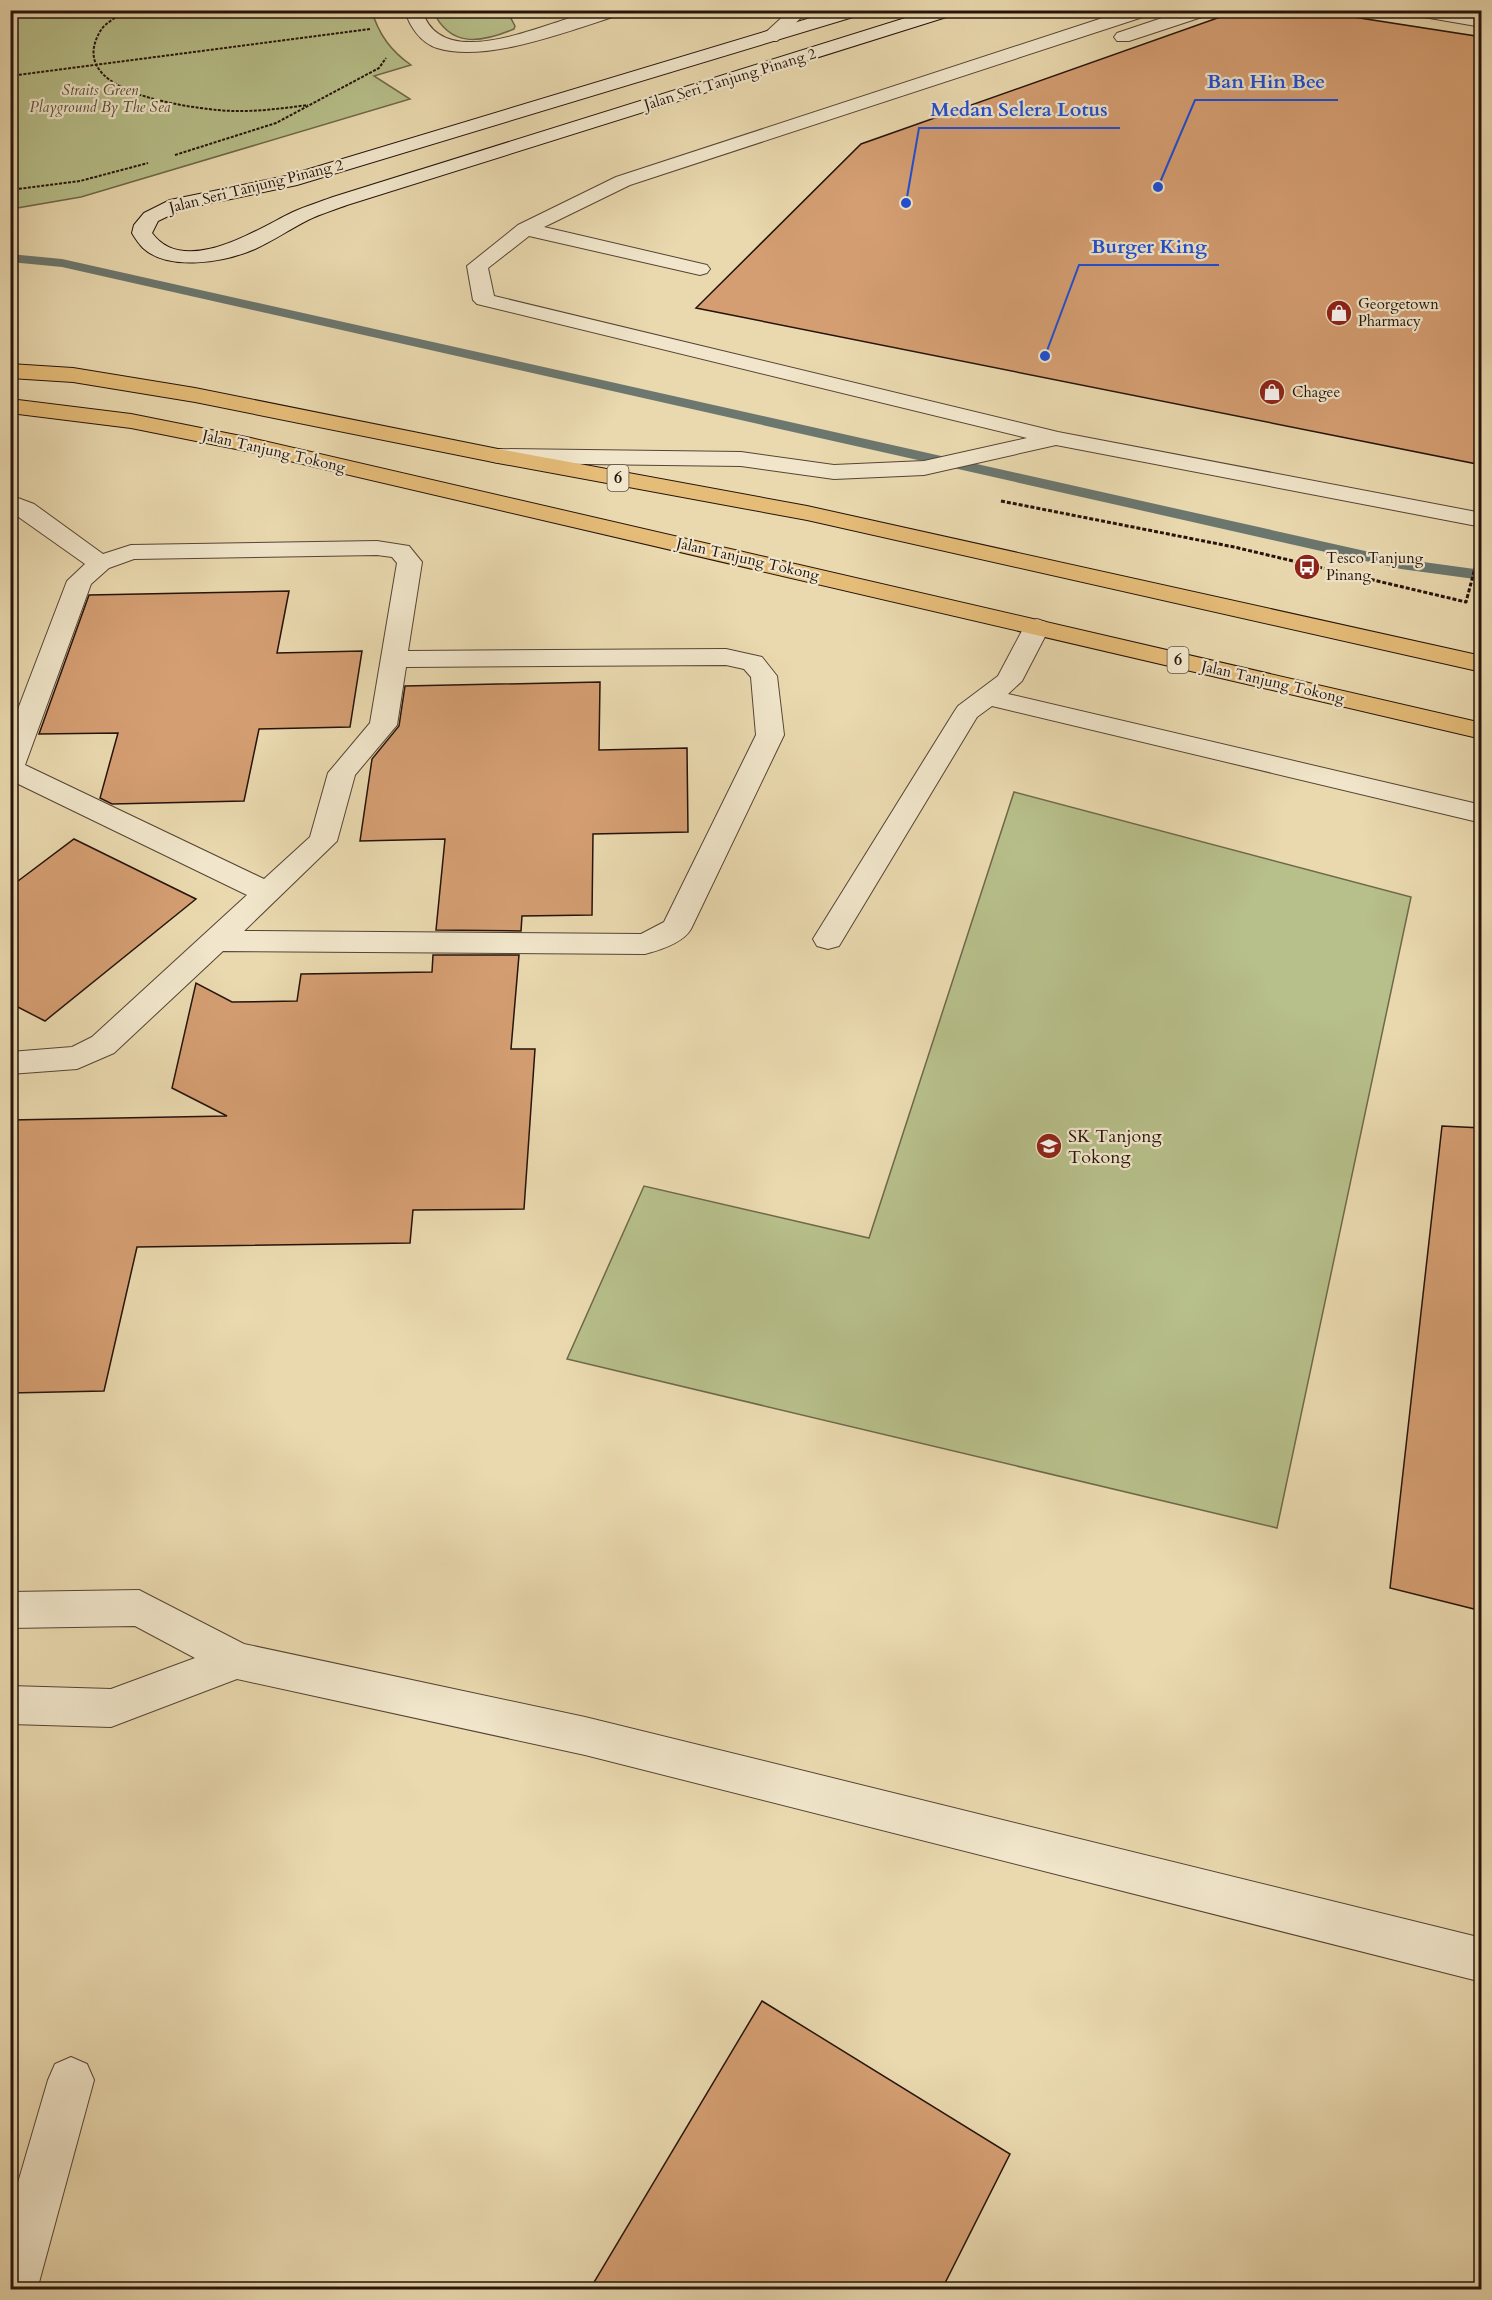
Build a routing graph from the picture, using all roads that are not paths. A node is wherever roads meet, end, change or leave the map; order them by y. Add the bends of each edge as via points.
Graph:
1 (616, 10) edge
2 (801, 10) edge
3 (857, 10) edge
4 (950, 10) edge
5 (1146, 10) edge
6 (1204, 10) edge
7 (1412, 10) edge
8 (416, 17) edge
9 (1482, 22) edge
10 (771, 37) junction
11 (1103, 44) dead end
12 (989, 80) dead end
13 (808, 139) dead end
14 (610, 207) dead end
15 (525, 229) junction
16 (700, 269) dead end
17 (10, 370) edge
18 (10, 406) edge
19 (1058, 439) junction
20 (498, 456) junction
21 (10, 502) edge
22 (1482, 520) edge
23 (100, 563) junction
24 (1037, 627) junction
25 (393, 659) junction
26 (1482, 664) edge
27 (987, 697) junction
28 (1482, 731) edge
29 (10, 769) edge
30 (1482, 814) edge
31 (268, 893) junction
32 (828, 939) dead end
33 (218, 941) junction
34 (10, 1063) edge
35 (10, 1610) edge
36 (237, 1661) junction
37 (10, 1705) edge
38 (1482, 1960) edge
39 (71, 2080) dead end
40 (12, 2289) edge

1 - 8 street via 540,24 489,45 457,47 433,39
2 - 10 street
3 - 10 street, Jalan Seri Tanjung Pinang 2
4 - 10 street, Jalan Seri Tanjung Pinang 2 via 340,201 308,212 238,249 195,256 177,254 151,246 141,233 151,217 177,204 290,181
5 - 15 street via 623,181
6 - 11 street
7 - 9 street
12 - 13 street
14 - 15 street
15 - 16 street
15 - 19 street via 477,266 484,300
17 - 20 main road, 6 via 73,375 186,393
18 - 24 main road, Jalan Tanjung Tokong / 6 via 96,414 172,428
19 - 20 street via 924,468 834,472 741,459
19 - 22 street
20 - 26 main road, 6 via 818,515
21 - 23 street via 26,509
23 - 25 street via 131,552 377,548 400,551 410,562
23 - 29 street via 80,581
24 - 27 street via 1009,681
24 - 28 main road, Jalan Tanjung Tokong / 6
25 - 31 street via 382,725 342,773 323,841
25 - 33 street via 726,657 753,663 764,676 770,735 676,929 645,944
27 - 30 street
27 - 32 street via 967,712
29 - 31 street
31 - 33 street
33 - 34 street via 103,1045 77,1058
35 - 36 street via 140,1608
36 - 37 street via 111,1708
36 - 38 street via 585,1736
39 - 40 street

